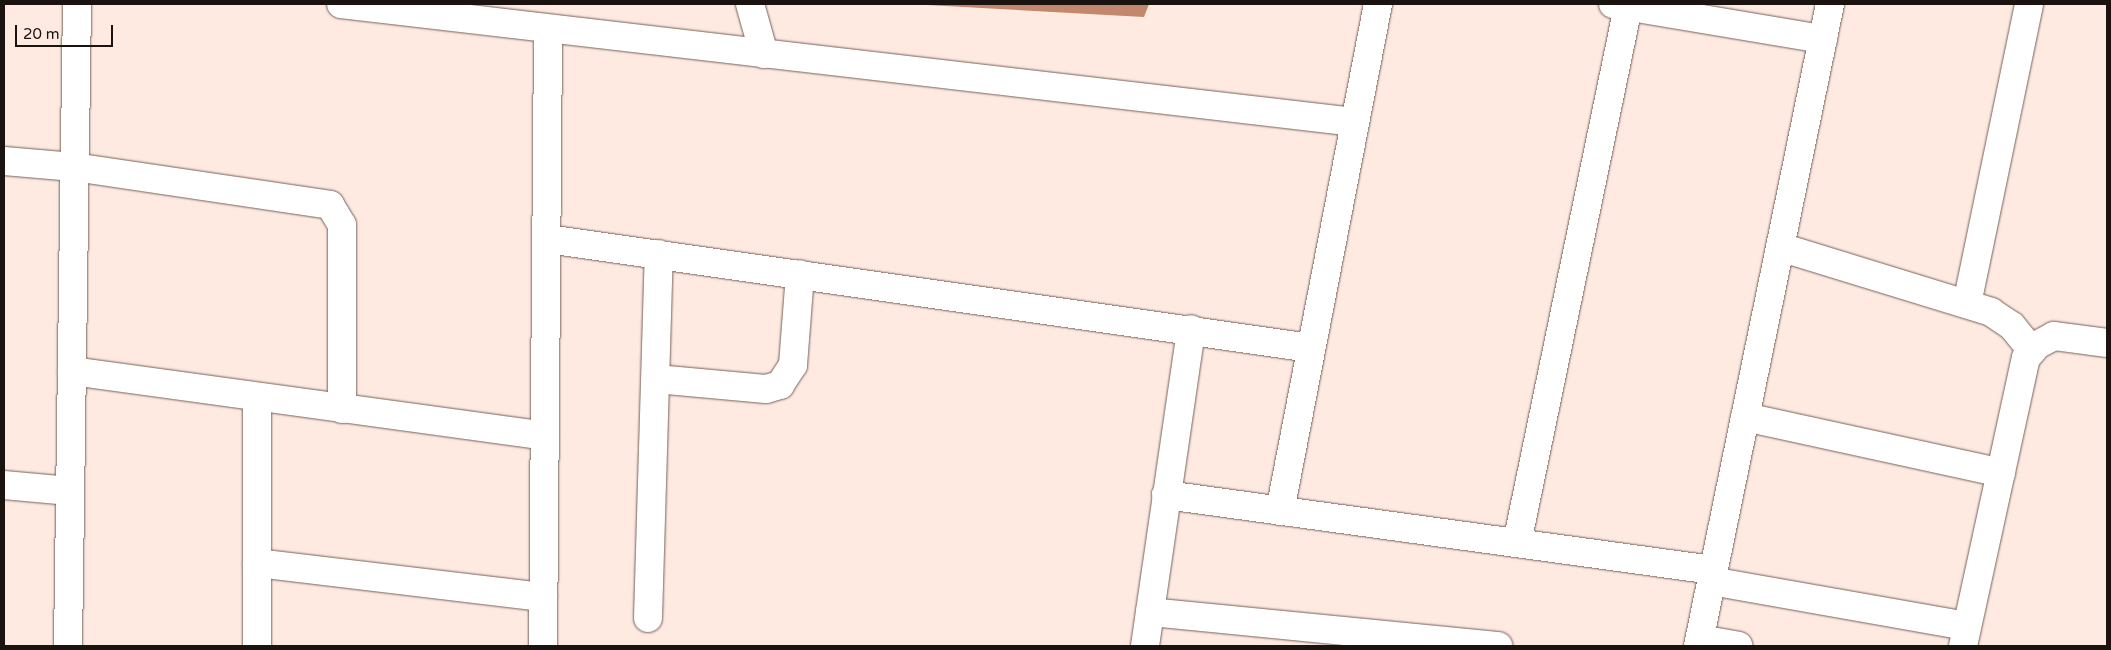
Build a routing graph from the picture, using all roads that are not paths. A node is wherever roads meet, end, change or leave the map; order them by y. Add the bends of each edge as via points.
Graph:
1 (76, 4) edge
2 (341, 4) edge
3 (750, 4) edge
4 (1378, 4) edge
5 (1830, 4) edge
6 (2029, 4) edge
7 (1620, 5) edge
8 (548, 30) junction
9 (1823, 39) junction
10 (764, 54) junction
11 (1355, 122) junction
12 (4, 161) edge
13 (74, 167) junction
14 (547, 239) junction
15 (1780, 248) junction
16 (659, 254) junction
17 (800, 274) junction
18 (1967, 304) junction
19 (1191, 330) junction
20 (2107, 343) edge
21 (1311, 348) junction
22 (2032, 351) junction
23 (72, 371) junction
24 (656, 379) junction
25 (257, 397) junction
26 (342, 410) junction
27 (1745, 416) junction
28 (545, 436) junction
29 (2001, 473) junction
30 (4, 485) edge
31 (70, 491) junction
32 (1166, 495) junction
33 (1280, 511) junction
34 (1517, 543) junction
35 (257, 562) junction
36 (1712, 575) junction
37 (543, 598) junction
38 (1150, 612) junction
39 (648, 618) dead end
40 (1965, 636) edge
41 (1699, 642) edge
42 (68, 646) edge
43 (257, 646) edge
44 (543, 646) edge
45 (1144, 646) edge
46 (1498, 646) edge
47 (1738, 646) edge

1 - 13 street
2 - 8 street
3 - 10 street
4 - 11 street
5 - 9 street
6 - 18 street
7 - 9 street
7 - 34 street
8 - 10 street
8 - 14 street
9 - 15 street
10 - 11 street
11 - 21 street
12 - 13 street
13 - 23 street
13 - 26 street via 330,205 342,225
14 - 16 street
14 - 28 street
15 - 18 street
15 - 27 street
16 - 17 street
16 - 24 street
17 - 19 street
17 - 24 street via 793,365 780,385 766,389
18 - 22 street via 2002,317
19 - 21 street
19 - 32 street
20 - 22 street via 2054,336
21 - 33 street
22 - 29 street via 2026,358
23 - 25 street
23 - 31 street
24 - 39 street
25 - 26 street
25 - 35 street
26 - 28 street
27 - 29 street
27 - 36 street
28 - 37 street
29 - 40 street
30 - 31 street
31 - 42 street
32 - 33 street
32 - 38 street
33 - 34 street
34 - 36 street
35 - 37 street
35 - 43 street
36 - 40 street
36 - 41 street
37 - 44 street
38 - 45 street
38 - 46 street
41 - 47 street

